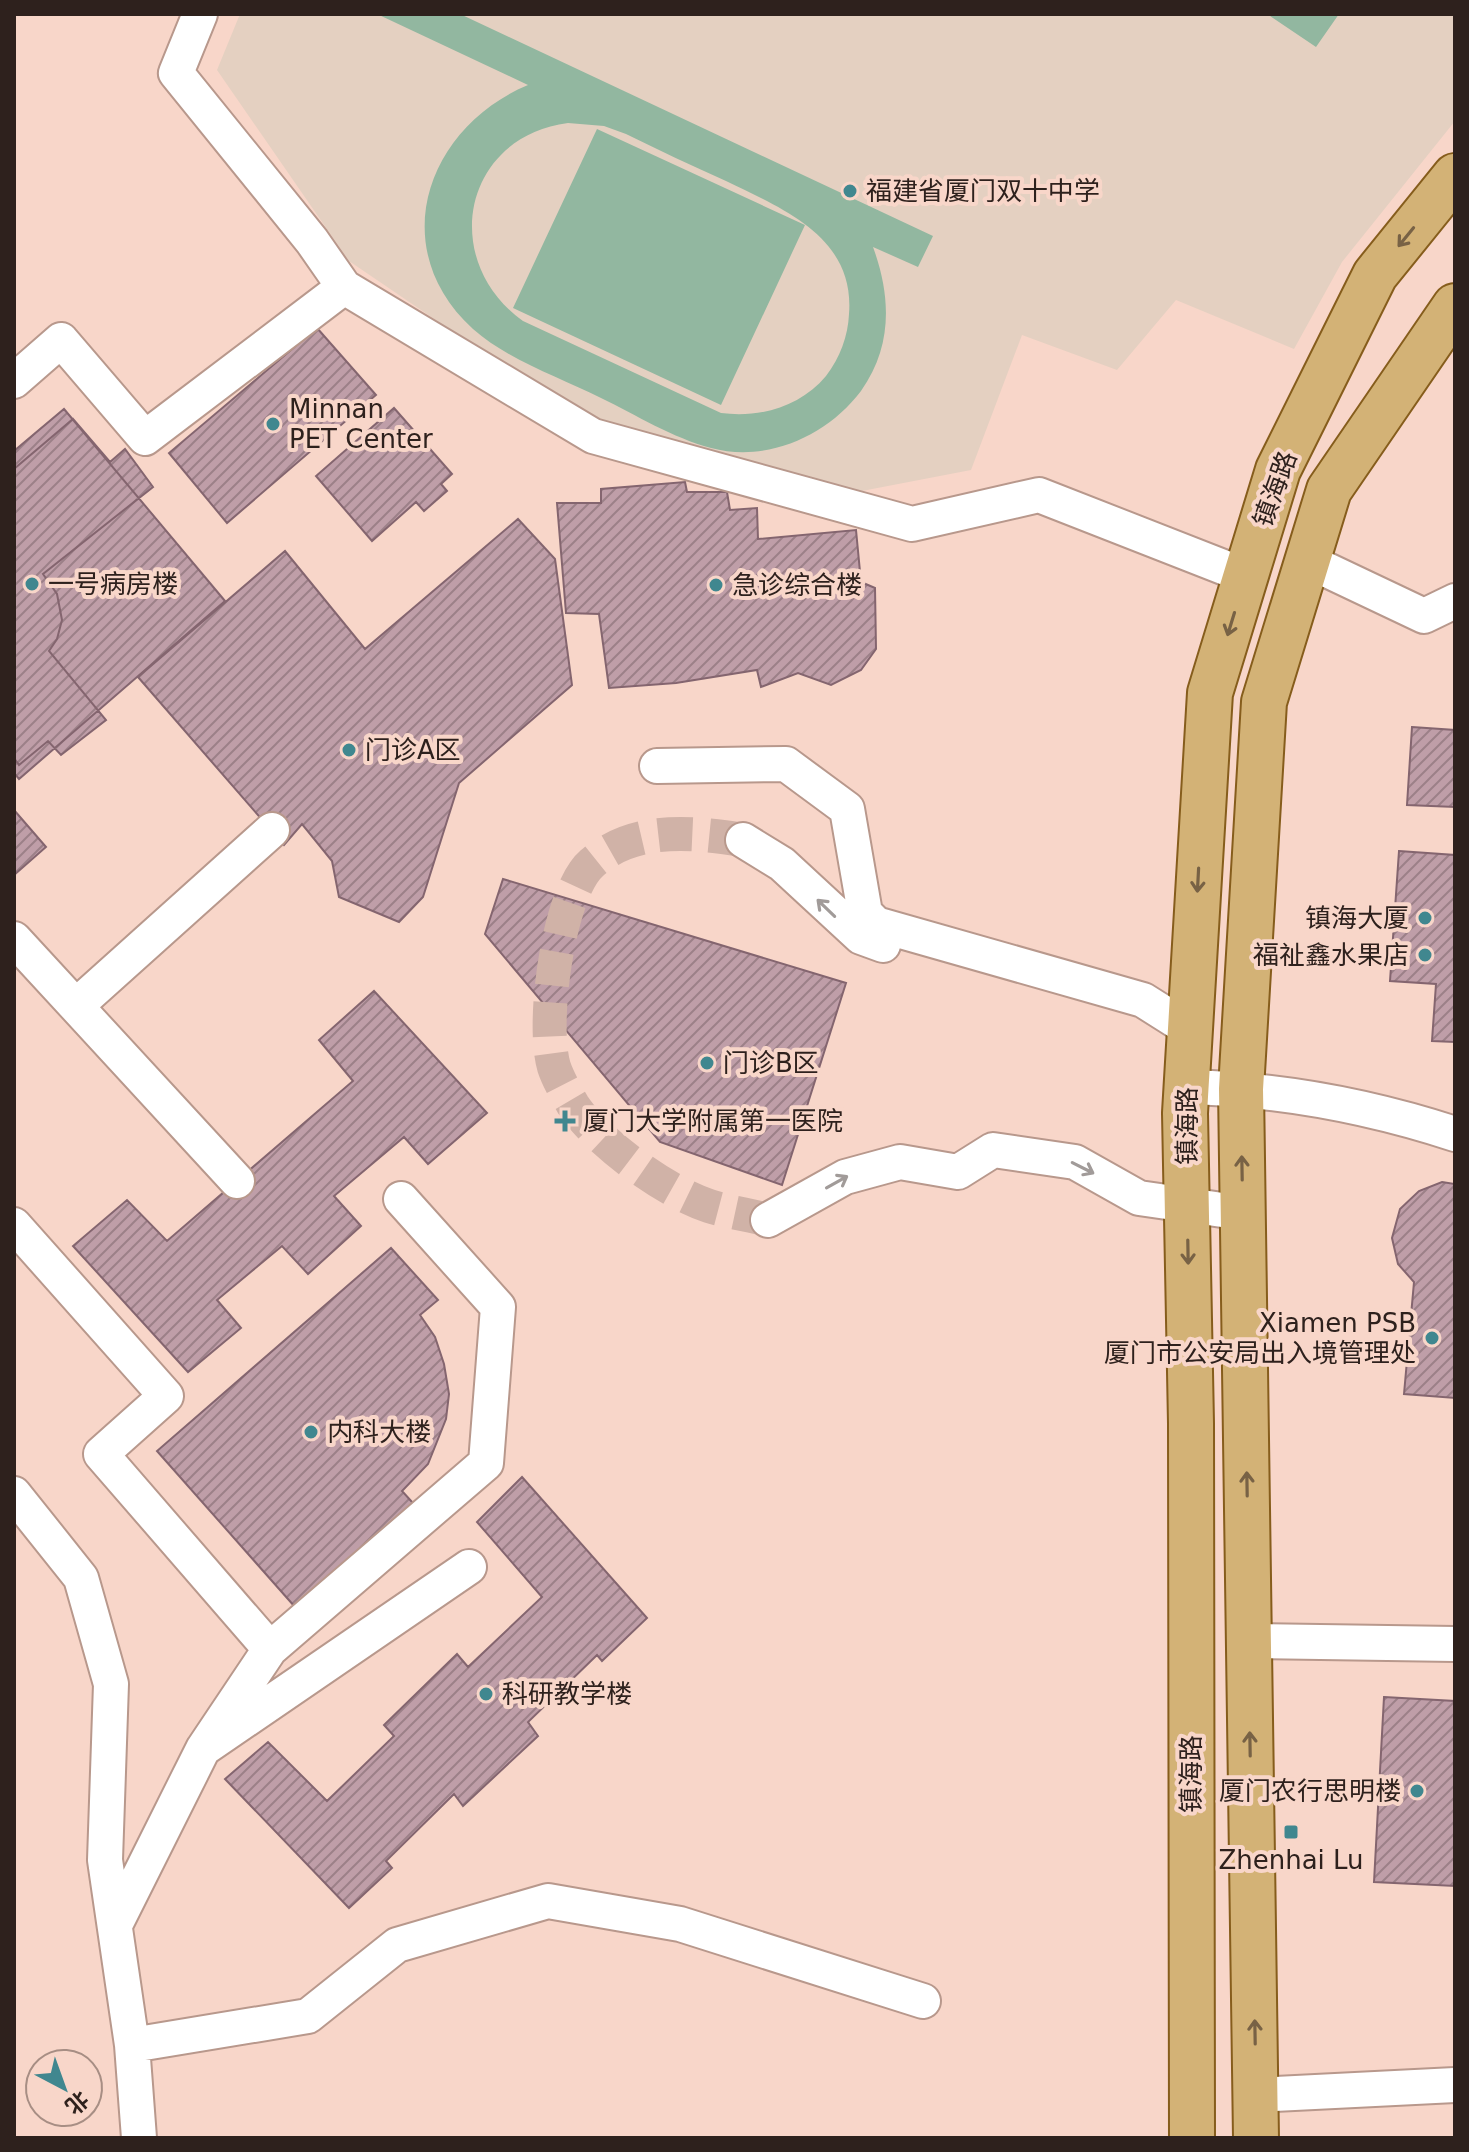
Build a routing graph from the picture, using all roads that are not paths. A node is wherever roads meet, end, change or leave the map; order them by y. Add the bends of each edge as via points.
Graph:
1 (200, 14) edge
2 (1455, 176) edge
3 (344, 287) junction
4 (1455, 306) edge
5 (14, 381) edge
6 (1308, 561) junction
7 (1246, 576) junction
8 (1455, 601) edge
9 (657, 766) dead end
10 (272, 830) dead end
11 (743, 840) tunnel mouth
12 (14, 939) edge
13 (76, 1006) junction
14 (1189, 1029) junction
15 (1243, 1041) junction
16 (1186, 1087) junction
17 (1241, 1089) junction
18 (1455, 1134) edge
19 (237, 1181) dead end
20 (401, 1199) dead end
21 (1187, 1207) junction
22 (1243, 1213) junction
23 (768, 1220) tunnel mouth
24 (14, 1225) edge
25 (14, 1494) edge
26 (469, 1567) dead end
27 (1249, 1641) junction
28 (1455, 1644) edge
29 (270, 1649) junction
30 (203, 1749) junction
31 (115, 1925) junction
32 (923, 2001) dead end
33 (132, 2045) junction
34 (1455, 2085) edge
35 (1256, 2095) junction
36 (139, 2138) edge
37 (1192, 2138) edge
38 (1256, 2138) edge

1 - 3 street via 176,73
2 -> 7 main road, 镇海路 via 1375,275 1278,470
3 - 5 street via 145,438 61,340
3 - 7 street via 593,436 912,524 1039,495
4 - 6 main road, 镇海路 via 1329,490
6 - 8 street via 1424,616
6 - 15 main road, 镇海路 via 1264,702
7 -> 14 main road, 镇海路 via 1210,693
9 - 14 street via 786,764 847,809 865,913 876,924 1143,1000
10 - 13 street
14 -> 11 street via 861,937 782,864
12 - 13 street
13 - 19 street
14 - 15 street
14 - 16 main road, 镇海路
15 - 17 main road, 镇海路
16 - 17 street
16 - 21 main road, 镇海路
17 - 18 street via 1406,1118
22 -> 17 main road, 镇海路
20 - 29 street via 498,1307 486,1463
21 - 22 street
23 -> 21 street via 845,1177 900,1162 958,1172 993,1150 1075,1162 1139,1198
21 -> 37 main road, 镇海路
27 -> 22 main road, 镇海路
24 - 29 street via 166,1396 101,1454
25 - 31 street via 81,1578 111,1684 105,1860
26 - 30 street
27 - 28 street
35 -> 27 main road, 镇海路
29 - 30 street
30 - 31 street
31 - 33 street
32 - 33 street via 680,1924 548,1901 397,1945 308,2016
33 - 36 street
34 - 35 street
35 - 38 main road, 镇海路

